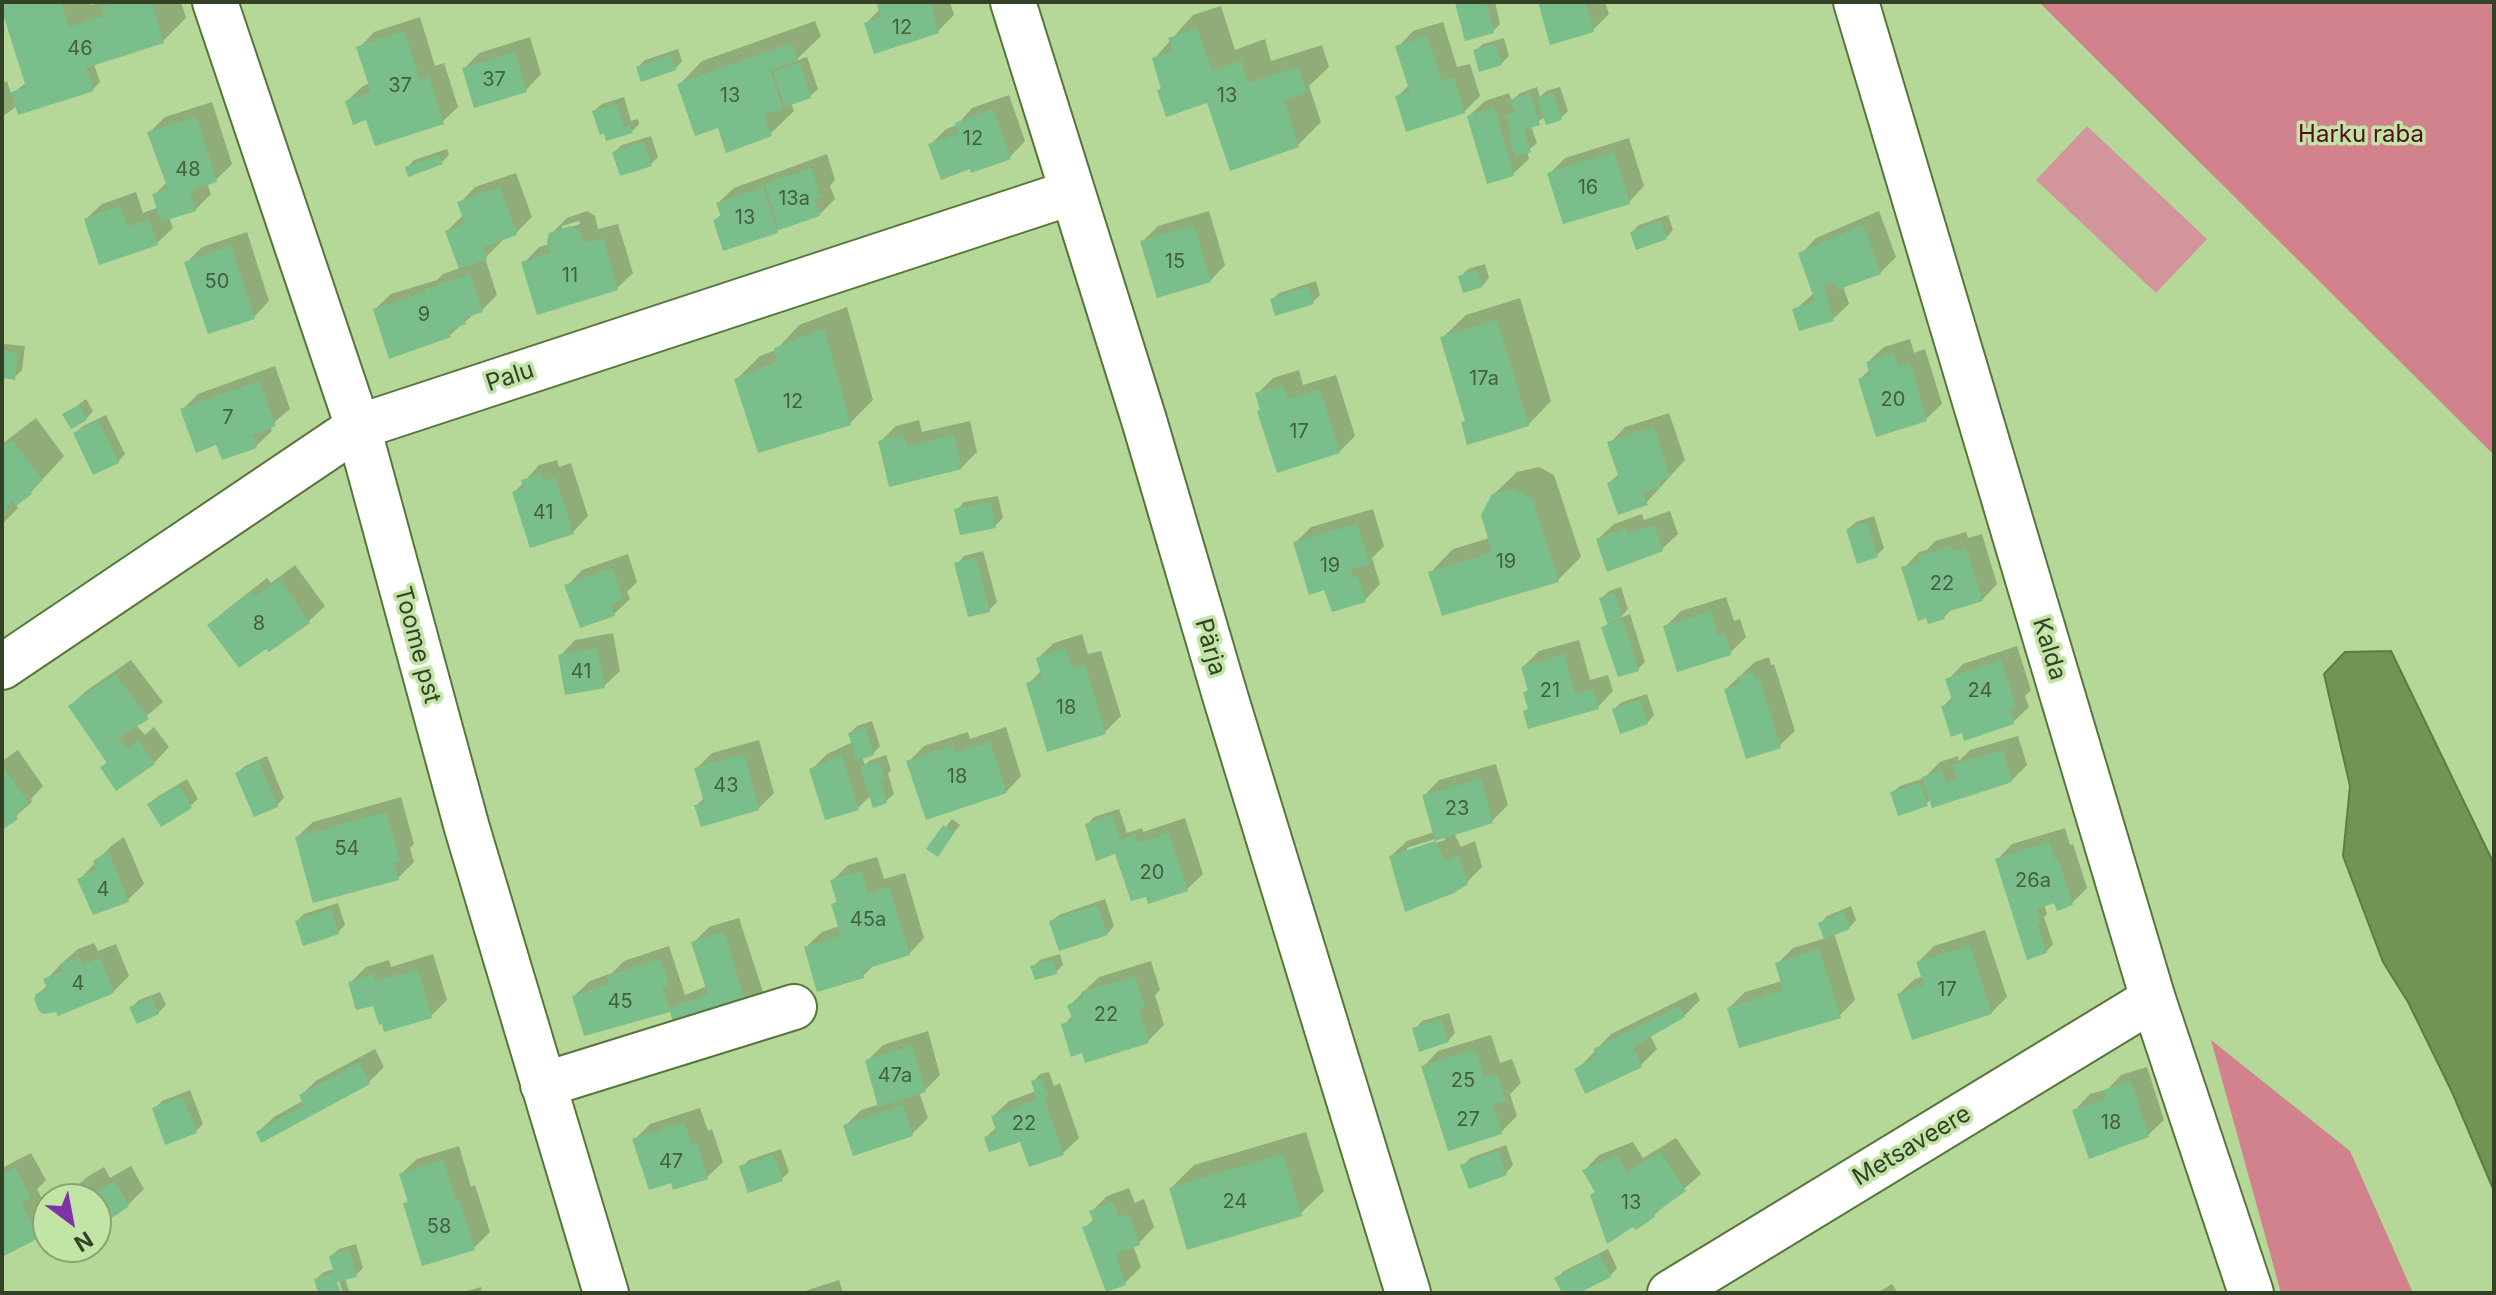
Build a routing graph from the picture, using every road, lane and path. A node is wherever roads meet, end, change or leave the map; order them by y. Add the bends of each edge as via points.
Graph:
1 (215, 2) edge
2 (1013, 2) edge
3 (1856, 2) edge
4 (1070, 193) junction
5 (358, 427) junction
6 (2, 667) edge
7 (2153, 999) junction
8 (794, 1007) dead end
9 (543, 1085) junction
10 (606, 1293) edge
11 (1408, 1293) edge
12 (1670, 1293) edge
13 (2251, 1293) edge

1 - 5 street, Toome pst
2 - 4 street, Pärja
3 - 7 street, Kalda
4 - 5 street, Palu
4 - 11 street, Pärja via 1144,420
5 - 6 street, Palu
5 - 9 street, Toome pst
7 - 12 street, Metsaveere
7 - 13 street, Kalda
8 - 9 street
9 - 10 street, Toome pst

